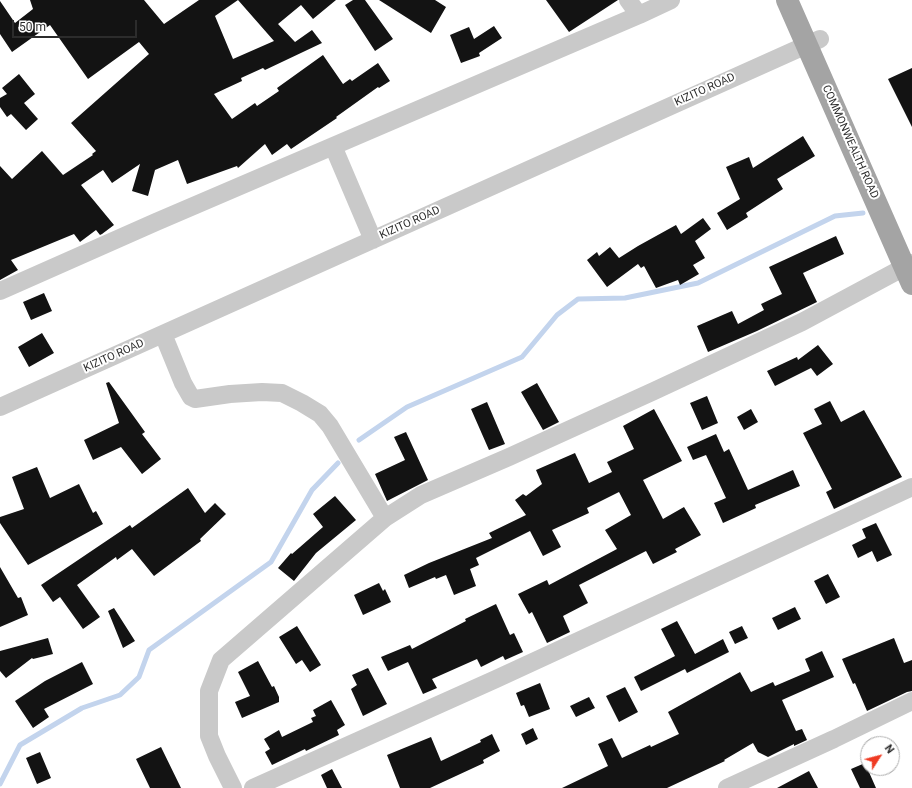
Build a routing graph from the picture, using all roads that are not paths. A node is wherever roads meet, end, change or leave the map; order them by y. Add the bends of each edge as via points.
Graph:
1 (628, 0) edge
2 (671, 0) edge
3 (786, 0) edge
4 (801, 0) edge
5 (639, 15) junction
6 (814, 42) junction
7 (333, 146) junction
8 (373, 240) junction
9 (910, 265) edge
10 (0, 291) edge
11 (163, 334) junction
12 (0, 407) edge
13 (912, 487) edge
14 (385, 518) junction
15 (912, 701) edge
16 (233, 788) edge
17 (253, 788) edge
18 (727, 788) edge

1 - 5 street
2 - 5 street
3 - 6 main road, COMMONWEALTH ROAD
4 - 6 main road, COMMONWEALTH ROAD
5 - 7 street
6 - 8 street, KIZITO ROAD
6 - 9 main road, COMMONWEALTH ROAD via 879,177
7 - 8 street
7 - 10 street
8 - 11 street, KIZITO ROAD
9 - 14 street via 802,322 421,495
11 - 12 street, KIZITO ROAD
11 - 14 street via 191,397 195,399 230,394 282,393 320,414 330,426
13 - 17 street
14 - 16 street via 221,660 209,691 210,736
15 - 18 street

